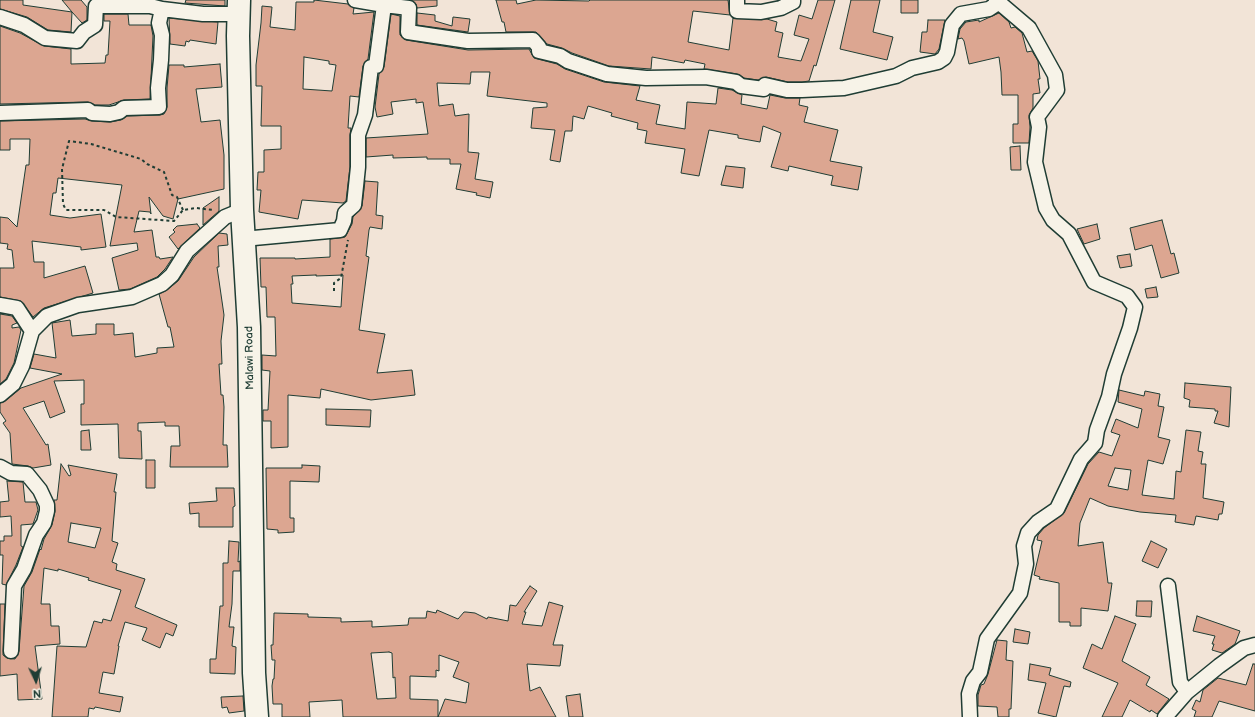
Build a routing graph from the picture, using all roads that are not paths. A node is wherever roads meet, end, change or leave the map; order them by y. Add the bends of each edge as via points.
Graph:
1 (355, 0) edge
2 (737, 0) edge
3 (793, 0) edge
4 (997, 0) edge
5 (384, 2) edge
6 (239, 7) edge
7 (162, 9) junction
8 (0, 18) edge
9 (0, 113) edge
10 (233, 213) junction
11 (243, 240) junction
12 (0, 305) edge
13 (32, 331) junction
14 (0, 395) edge
15 (0, 467) edge
16 (1168, 586) dead end
17 (1255, 645) edge
18 (11, 651) dead end
19 (1187, 692) junction
20 (257, 717) edge
21 (970, 717) edge
22 (1165, 717) edge

1 - 5 street
2 - 3 street via 737,11 762,12 780,8
4 - 5 street via 989,9 961,14 952,25 947,52 938,62 912,68 896,76 844,88 802,90 786,90 765,85 764,88 741,86 736,82 706,77 646,78 606,74 560,56 539,51 533,40 458,40 408,32 409,8
4 - 21 street via 1029,28 1055,75 1057,90 1037,117 1035,162 1046,208 1053,220 1069,234 1094,282 1127,296 1134,307 1095,443 1081,459 1057,508 1028,533 1024,546 1026,564 1020,593 987,639 980,672 969,694
5 - 11 street via 376,66 371,67 366,116 358,135 354,205 345,213 340,230
6 - 7 street via 203,14
6 - 10 main road, Malawi Road
7 - 8 street via 150,6 96,6 95,25 84,32 78,41 44,38 24,25
7 - 9 street via 159,23 162,35 159,107 124,108 110,114 92,113 88,110
10 - 11 main road, Malawi Road
10 - 13 street via 187,251 172,275 162,284 132,297 78,304 48,316
11 - 20 main road, Malawi Road via 249,327 254,673
12 - 13 street via 17,308
13 - 14 street via 22,366 13,384
15 - 18 street via 11,473 27,474 40,490 47,505 47,516 14,586
16 - 19 street via 1180,682
17 - 19 street via 1244,648
19 - 22 street

